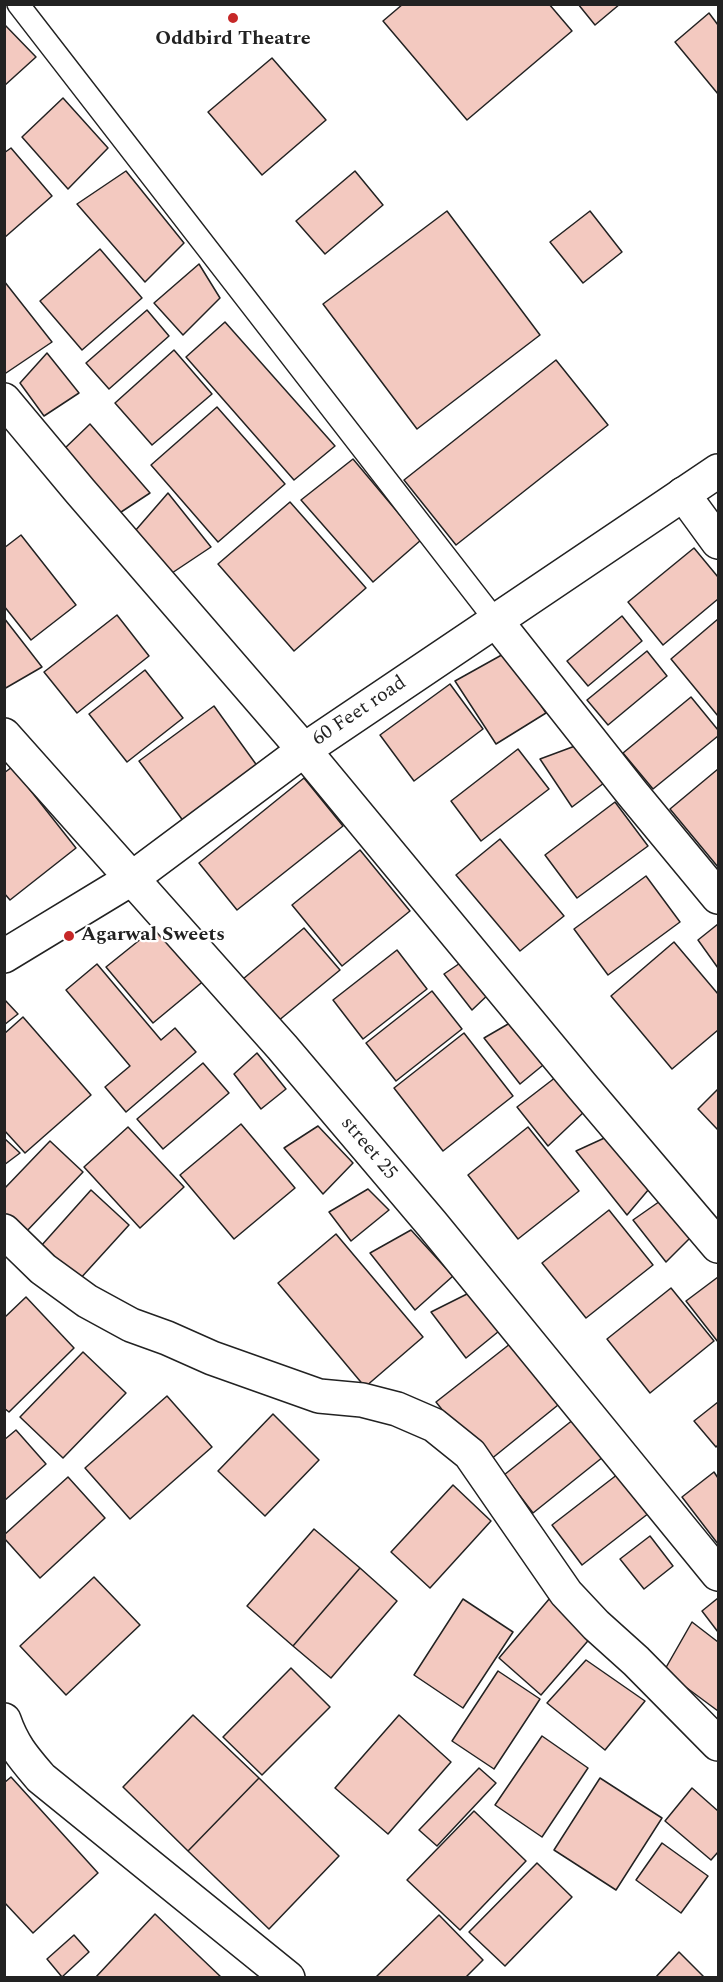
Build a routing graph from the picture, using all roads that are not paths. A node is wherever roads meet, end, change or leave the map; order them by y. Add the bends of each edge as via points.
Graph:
1 (18, 4) edge
2 (4, 400) edge
3 (718, 471) edge
4 (683, 494) junction
5 (718, 542) edge
6 (496, 621) junction
7 (4, 735) edge
8 (304, 750) junction
9 (131, 879) junction
10 (718, 897) edge
11 (4, 956) edge
12 (4, 1231) edge
13 (718, 1246) edge
14 (718, 1574) edge
15 (4, 1720) edge
16 (718, 1744) edge
17 (288, 1977) edge

1 - 6 lane
2 - 8 street
3 - 4 street, 60 Feet road
4 - 5 street
4 - 6 street, 60 Feet road
6 - 8 street, 60 Feet road
6 - 10 street
7 - 9 street, street 25
8 - 9 street, 60 Feet road
8 - 13 street
9 - 11 street, 60 Feet road
9 - 14 street, street 25 via 282,1047 432,1224
12 - 16 street via 43,1269 87,1301 131,1325 319,1396 362,1400 434,1425 470,1454 566,1593
15 - 17 street via 11,1739 42,1778

